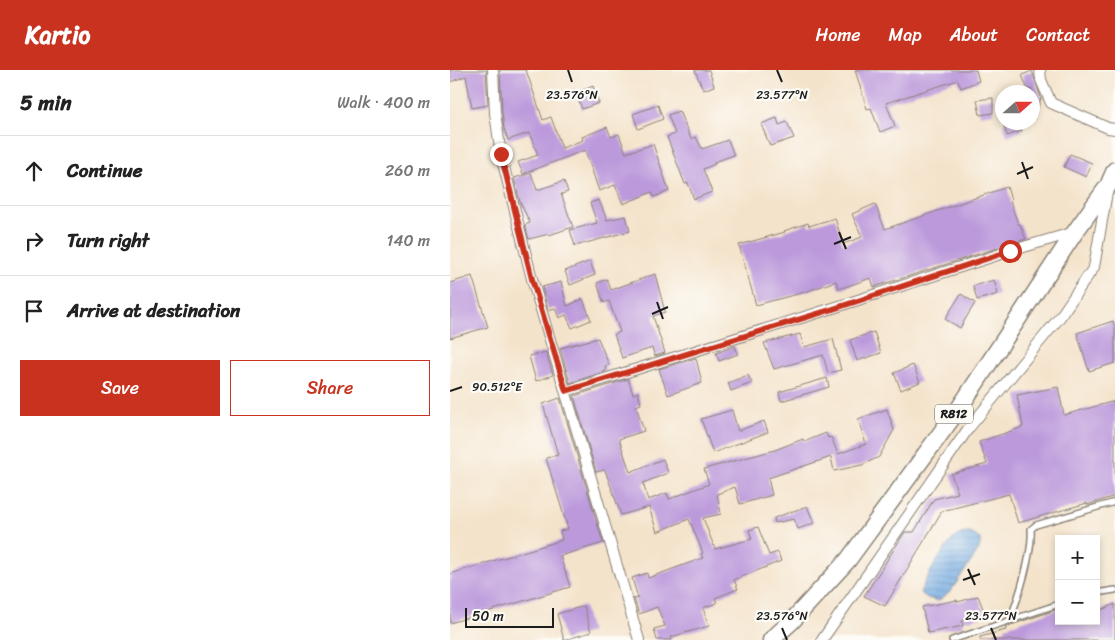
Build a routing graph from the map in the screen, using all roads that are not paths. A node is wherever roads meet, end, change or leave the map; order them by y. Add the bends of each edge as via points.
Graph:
1 (493, 70) edge
2 (1040, 70) edge
3 (1115, 129) edge
4 (1115, 170) edge
5 (1108, 186) junction
6 (1075, 232) junction
7 (566, 391) junction
8 (1115, 502) edge
9 (1115, 590) edge
10 (1100, 593) edge
11 (1055, 605) edge
12 (1010, 619) junction
13 (639, 640) edge
14 (770, 640) edge
15 (822, 640) edge
16 (952, 640) edge

1 - 7 street via 501,154 532,279
2 - 3 street via 1051,104
4 - 5 main road, R812
5 - 6 main road, R812
5 - 15 street via 1094,266 1060,318 968,429
6 - 7 street
6 - 14 main road, R812 via 960,406 848,560
7 - 13 street
8 - 12 lane via 1030,529 1024,573
9 - 10 lane
11 - 12 lane
12 - 16 lane

